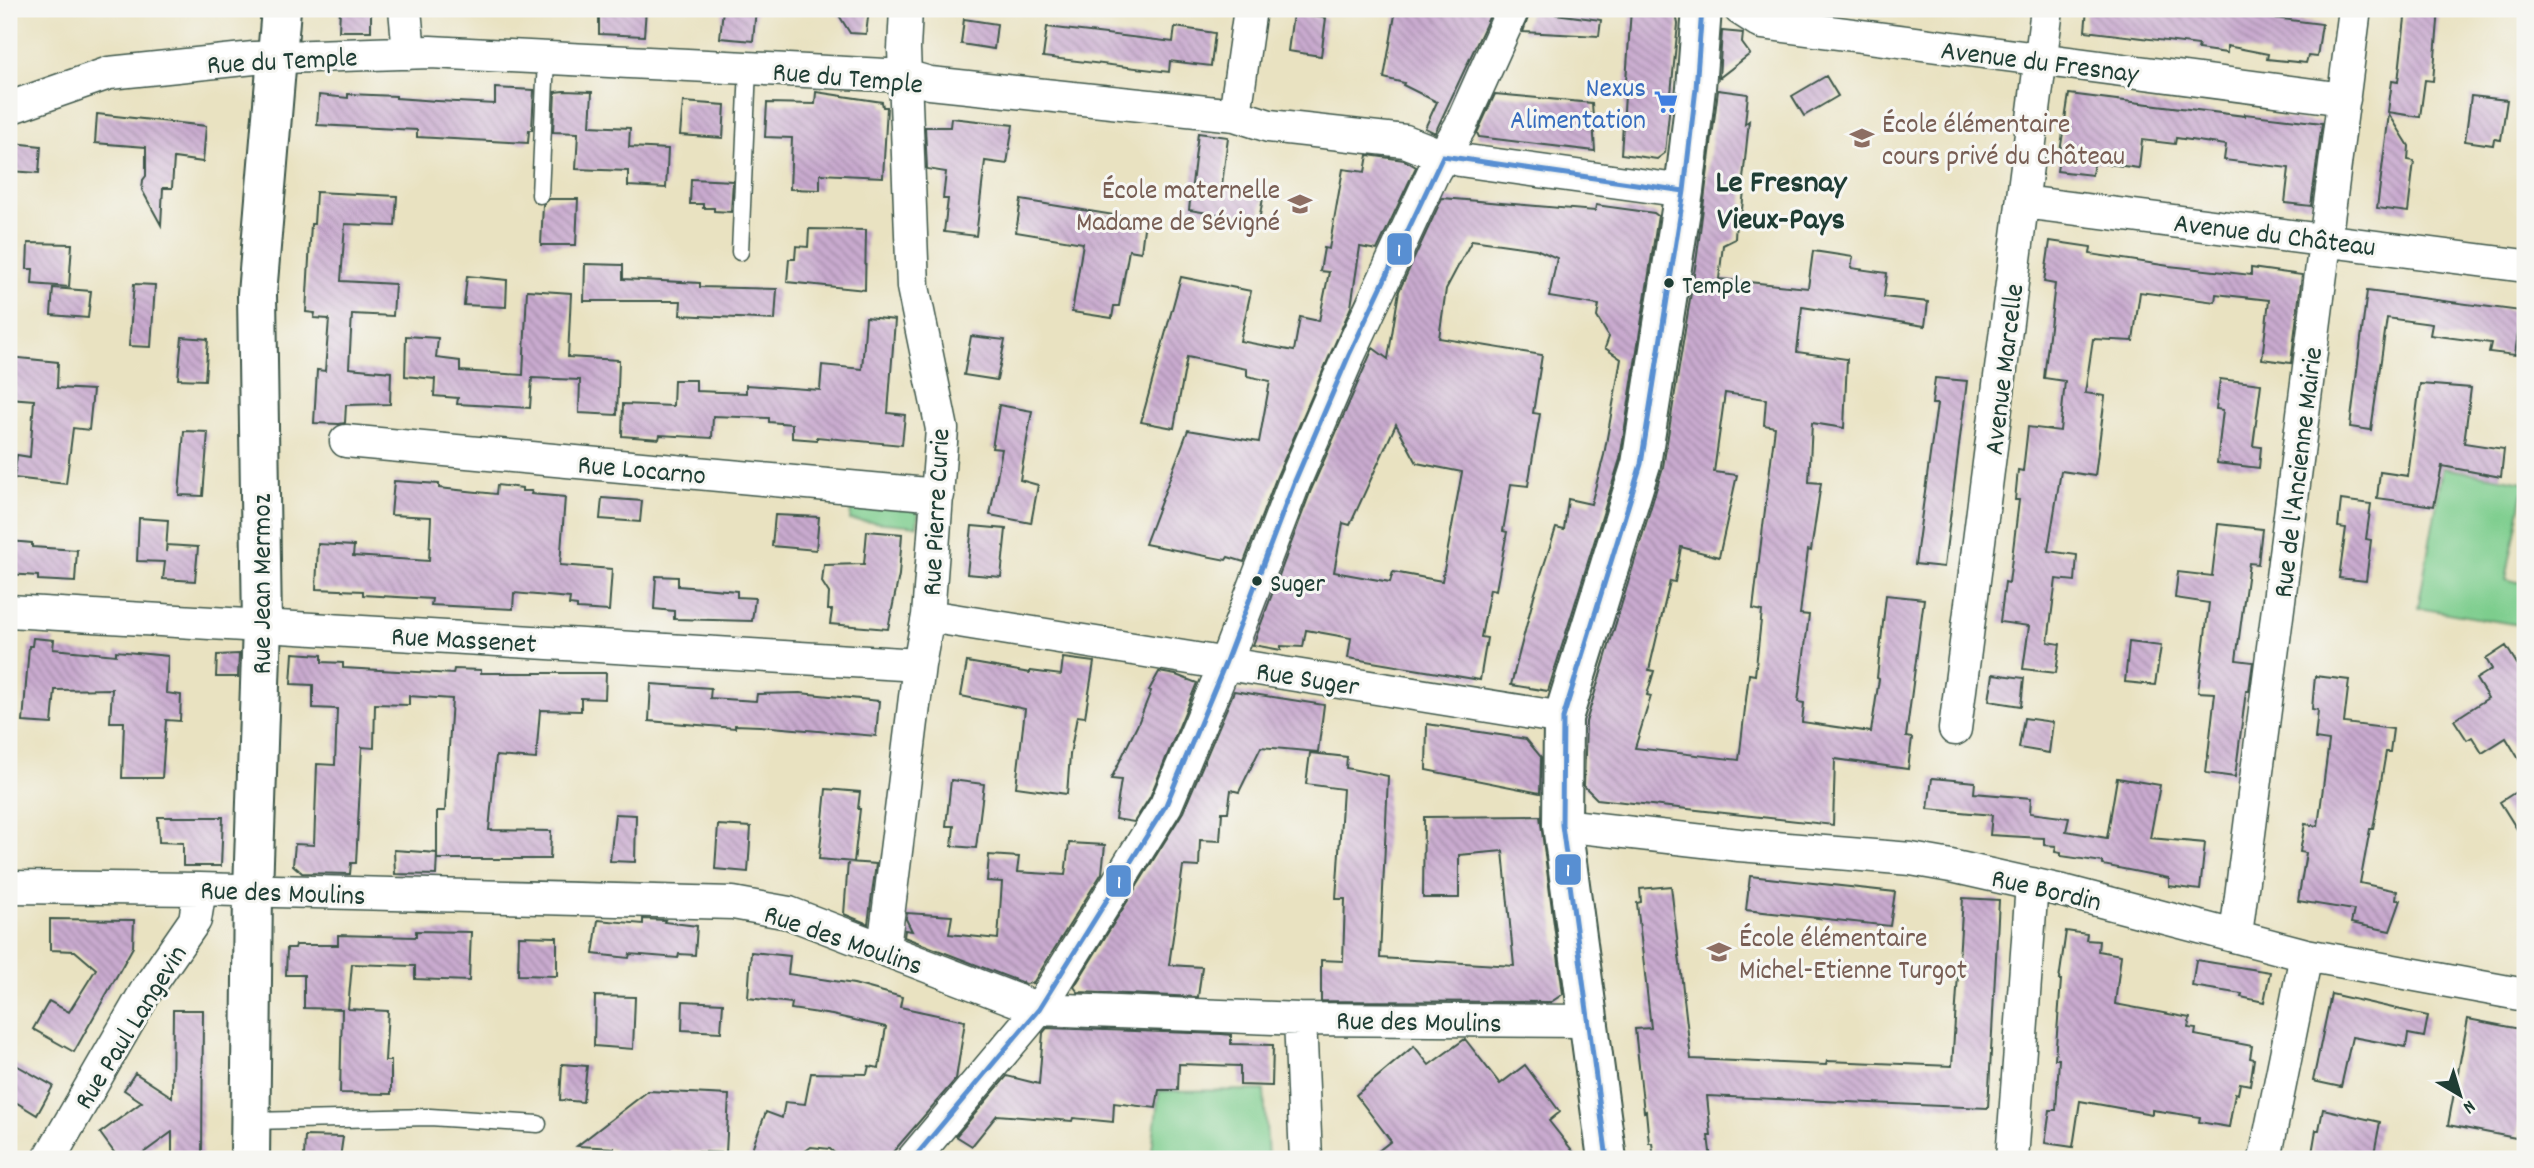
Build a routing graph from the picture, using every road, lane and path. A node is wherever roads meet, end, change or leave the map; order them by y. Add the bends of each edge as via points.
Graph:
1 (281, 9) edge
2 (405, 9) edge
3 (906, 9) edge
4 (1250, 9) edge
5 (1513, 9) edge
6 (1702, 9) edge
7 (1740, 9) edge
8 (2047, 9) edge
9 (2356, 9) edge
10 (410, 53) junction
11 (277, 58) junction
12 (546, 58) junction
13 (2041, 61) junction
14 (748, 68) junction
15 (905, 76) junction
16 (2344, 99) junction
17 (9, 108) edge
18 (1235, 115) junction
19 (1443, 156) junction
20 (1684, 191) junction
21 (540, 195) dead end
22 (2024, 202) junction
23 (2326, 239) junction
24 (740, 252) dead end
25 (2525, 266) edge
26 (346, 442) dead end
27 (939, 495) junction
28 (9, 611) edge
29 (928, 616) junction
30 (262, 626) junction
31 (1225, 664) junction
32 (919, 665) junction
33 (1563, 718) junction
34 (1955, 729) dead end
35 (1562, 825) junction
36 (2032, 884) junction
37 (9, 887) edge
38 (200, 888) junction
39 (253, 890) junction
40 (2236, 934) junction
41 (884, 948) junction
42 (2306, 955) junction
43 (2525, 995) edge
44 (1039, 1009) junction
45 (1300, 1018) junction
46 (1588, 1021) junction
47 (251, 1121) junction
48 (538, 1124) dead end
49 (49, 1159) edge
50 (250, 1159) edge
51 (913, 1159) edge
52 (1306, 1159) edge
53 (1607, 1159) edge
54 (2012, 1159) edge
55 (2265, 1159) edge

1 - 11 main road, Rue Jean Mermoz
2 - 10 street
3 - 15 street, Rue Pierre Curie
4 - 18 street
5 - 19 street
6 - 20 main road
7 - 13 street, Avenue du Fresnay via 1762,23
8 - 13 street, Avenue Marcelle
9 - 16 street, Rue de l'Ancienne Mairie
10 - 11 street, Rue du Temple
10 - 12 street, Rue du Temple
11 - 17 street, Rue du Temple via 109,73
11 - 30 main road, Rue Jean Mermoz via 257,294
12 - 14 street, Rue du Temple
12 - 21 lane
13 - 16 street, Avenue du Fresnay
13 - 22 street, Avenue Marcelle
14 - 15 street, Rue du Temple
14 - 24 lane
15 - 18 street, Rue du Temple via 944,85
15 - 27 street, Rue Pierre Curie via 913,287 943,429
16 - 23 street, Rue de l'Ancienne Mairie
18 - 19 street, Rue du Temple via 1269,126 1405,141
19 - 20 street, Rue du Temple
19 - 31 street via 1294,482
20 - 33 main road via 1641,464
22 - 23 street, Avenue du Château
22 - 34 street, Avenue Marcelle
23 - 25 street, Avenue du Château
23 - 40 street, Rue de l'Ancienne Mairie
26 - 27 street, Rue Locarno
27 - 29 street, Rue Pierre Curie
28 - 30 street, Rue Massenet
29 - 31 street, Rue Suger
29 - 32 street, Rue Pierre Curie
30 - 32 street, Rue Massenet
30 - 39 main road, Rue Jean Mermoz
31 - 33 street, Rue Suger
31 - 44 street via 1166,805
32 - 41 street, Rue Pierre Curie
33 - 35 main road
35 - 36 street, Rue Bordin via 1911,859
35 - 46 main road
36 - 40 street, Rue Bordin
36 - 54 street
37 - 38 street, Rue des Moulins
38 - 39 street, Rue des Moulins
38 - 49 street, Rue Paul Langevin via 195,920 146,991
39 - 41 street, Rue des Moulins via 733,903 789,913
39 - 47 main road, Rue Jean Mermoz
40 - 42 street, Rue Bordin
41 - 44 street, Rue des Moulins
42 - 43 street, Rue Bordin
42 - 55 street
44 - 45 street, Rue des Moulins
44 - 51 street
45 - 46 street, Rue des Moulins
45 - 52 street
46 - 53 main road
47 - 48 lane via 430,1117
47 - 50 main road, Rue Jean Mermoz

